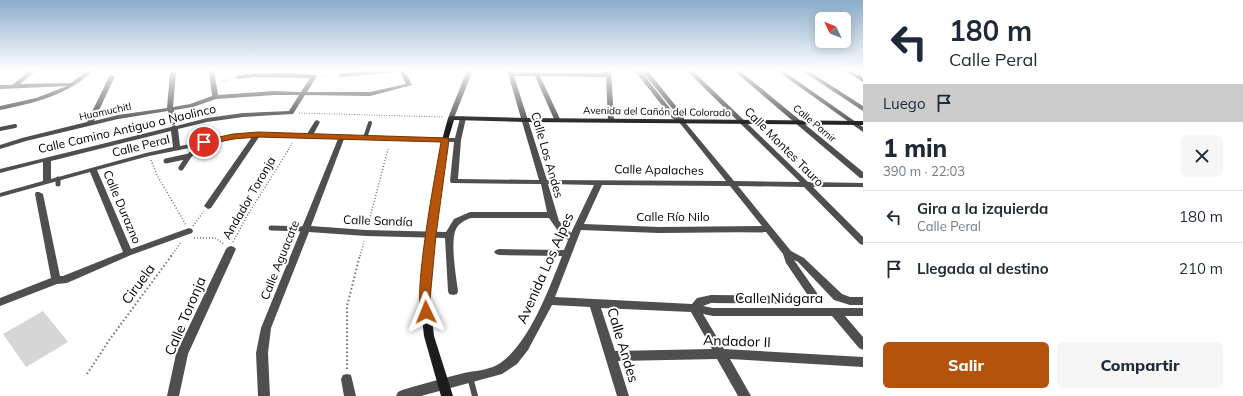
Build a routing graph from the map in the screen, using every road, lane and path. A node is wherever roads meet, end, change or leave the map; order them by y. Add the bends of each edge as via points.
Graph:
1 (64, 88) edge
2 (106, 88) edge
3 (172, 88) edge
4 (214, 88) edge
5 (307, 88) edge
6 (394, 88) edge
7 (463, 88) edge
8 (515, 88) edge
9 (543, 88) edge
10 (609, 88) edge
11 (652, 88) edge
12 (659, 88) edge
13 (709, 88) edge
14 (758, 88) edge
15 (805, 88) edge
16 (832, 88) edge
17 (304, 94) junction
18 (215, 97) junction
19 (0, 108) edge
20 (170, 108) junction
21 (863, 109) edge
22 (291, 113) junction
23 (451, 118) junction
24 (463, 118) junction
25 (557, 119) junction
26 (526, 120) junction
27 (611, 120) junction
28 (681, 121) junction
29 (317, 122) dead end
30 (744, 122) junction
31 (370, 123) dead end
32 (799, 123) junction
33 (853, 123) junction
34 (863, 123) edge
35 (88, 124) junction
36 (174, 125) junction
37 (15, 126) dead end
38 (0, 129) edge
39 (863, 130) edge
40 (258, 134) junction
41 (297, 136) junction
42 (309, 136) junction
43 (342, 137) junction
44 (365, 138) junction
45 (445, 140) junction
46 (458, 140) junction
47 (204, 142) junction
48 (0, 147) edge
49 (177, 148) junction
50 (388, 149) dead end
51 (148, 154) junction
52 (189, 156) junction
53 (47, 159) junction
54 (166, 161) dead end
55 (181, 168) dead end
56 (93, 170) junction
57 (0, 171) edge
58 (863, 176) edge
59 (47, 182) junction
60 (544, 182) junction
61 (599, 182) junction
62 (732, 183) junction
63 (863, 185) edge
64 (808, 186) junction
65 (39, 194) dead end
66 (0, 195) edge
67 (208, 206) joint
68 (552, 215) junction
69 (579, 227) junction
70 (271, 228) dead end
71 (767, 228) junction
72 (306, 229) junction
73 (366, 233) junction
74 (191, 235) junction
75 (431, 235) junction
76 (449, 235) junction
77 (573, 239) junction
78 (863, 242) edge
79 (231, 249) junction
80 (499, 252) dead end
81 (128, 253) junction
82 (567, 253) junction
83 (788, 253) junction
84 (56, 280) junction
85 (453, 291) dead end
86 (549, 301) junction
87 (863, 301) edge
88 (0, 302) edge
89 (594, 303) junction
90 (694, 308) junction
91 (863, 312) edge
92 (836, 313) junction
93 (863, 345) edge
94 (722, 354) junction
95 (610, 356) junction
96 (863, 362) edge
97 (87, 374) dead end
98 (470, 377) junction
99 (347, 379) joint
100 (442, 384) junction
101 (173, 396) edge
102 (264, 396) edge
103 (350, 396) edge
104 (402, 396) edge
105 (447, 396) edge
106 (475, 396) edge
107 (623, 396) edge
108 (745, 396) edge

1 - 19 street via 37,100
2 - 35 street
3 - 20 street
4 - 18 street
5 - 17 street
6 - 17 street, Huamuchitl via 370,94
7 - 23 street
8 - 26 street, Calle Los Andes
9 - 25 street, Calle Los Andes
10 - 27 street
11 - 28 street via 674,117
12 - 28 street via 682,117
13 - 30 street, Calle Montes Tauro
14 - 32 street, Calle Pamir
15 - 33 street
16 - 21 street
17 - 18 street, Huamuchitl via 258,93
17 - 22 street
18 - 20 street, Huamuchitl via 191,106
20 - 35 street, Huamuchitl
20 - 36 street
22 - 23 path
22 - 36 street, Calle Camino Antiguo a Naolinco via 226,117
23 - 24 main road, Avenida del Cañón del Colorado
23 - 45 main road
24 - 26 main road, Avenida del Cañón del Colorado
24 - 46 street
25 - 26 main road, Avenida del Cañón del Colorado
25 - 27 main road, Avenida del Cañón del Colorado
26 - 60 street, Calle Los Andes
27 - 28 main road, Avenida del Cañón del Colorado
28 - 30 main road, Avenida del Cañón del Colorado
28 - 62 street
29 - 42 street
30 - 32 main road, Avenida del Cañón del Colorado
30 - 64 street, Calle Montes Tauro
31 - 44 lane
32 - 33 main road, Avenida del Cañón del Colorado
32 - 58 street, Calle Pamir
33 - 34 main road, Avenida del Cañón del Colorado
33 - 39 street
35 - 48 street, Huamuchitl
36 - 49 street
36 - 53 street, Calle Camino Antiguo a Naolinco
37 - 38 lane
40 - 41 street, Calle Peral
40 - 47 street, Calle Peral
40 - 67 street
41 - 42 street, Calle Peral
41 - 79 path, Andador Toronja via 244,221
42 - 43 street, Calle Peral
43 - 44 street, Calle Peral
43 - 72 street, Calle Aguacate
44 - 45 street, Calle Peral
45 - 46 street, Calle Peral
45 - 75 main road
46 - 60 street, Calle Apalaches via 454,181
47 - 49 street, Calle Peral
47 - 52 lane
49 - 51 street, Calle Peral
50 - 73 path
51 - 56 street, Calle Peral
51 - 74 path
52 - 54 lane
52 - 55 lane
53 - 57 street, Calle Camino Antiguo a Naolinco
53 - 59 street
56 - 59 street, Calle Peral via 58,182
56 - 81 street, Calle Durazno
59 - 66 street, Calle Peral
60 - 61 street, Calle Apalaches
60 - 68 street, Calle Los Andes
61 - 62 street, Calle Apalaches
61 - 69 street, Avenida Los Alpes
62 - 64 street, Calle Apalaches
62 - 71 street
63 - 64 street, Calle Apalaches
64 - 78 street, Calle Montes Tauro
65 - 84 street
67 - 74 path, Ciruela
68 - 76 street via 470,215 454,224
68 - 77 street, Calle Los Andes via 561,229
69 - 71 street, Calle Río Nilo via 659,230
69 - 77 street, Avenida Los Alpes
70 - 72 lane
71 - 83 street
72 - 73 street, Calle Sandía
72 - 102 street, Calle Aguacate via 266,328 262,353
73 - 75 street, Calle Sandía
73 - 99 path via 347,306
74 - 79 path via 215,238
74 - 81 street
74 - 97 path, Ciruela via 110,339
75 - 76 street, Calle Sandía
75 - 100 main road via 424,300 429,336
76 - 85 street
77 - 82 street, Avenida Los Alpes
79 - 101 street, Calle Toronja via 182,354
80 - 82 street
81 - 84 street via 64,280
82 - 86 street, Avenida Los Alpes
83 - 87 street via 801,260 834,293 844,299
83 - 90 street, Calle Niágara via 789,261 812,293 812,299 711,299 701,301
84 - 88 street
86 - 89 street, Calle Niágara
86 - 98 street, Avenida Los Alpes via 524,347 513,360 498,370
89 - 90 street, Calle Niágara
89 - 95 street, Calle Andes
90 - 92 street, Calle Niágara via 713,312
90 - 94 street
91 - 92 street, Calle Niágara
92 - 93 street
94 - 95 street, Andador II
94 - 96 street, Andador II
94 - 108 street
95 - 107 street, Calle Andes
98 - 100 street, Avenida Los Alpes
98 - 106 lane
99 - 103 street
100 - 104 street, Avenida Los Alpes
100 - 105 main road

